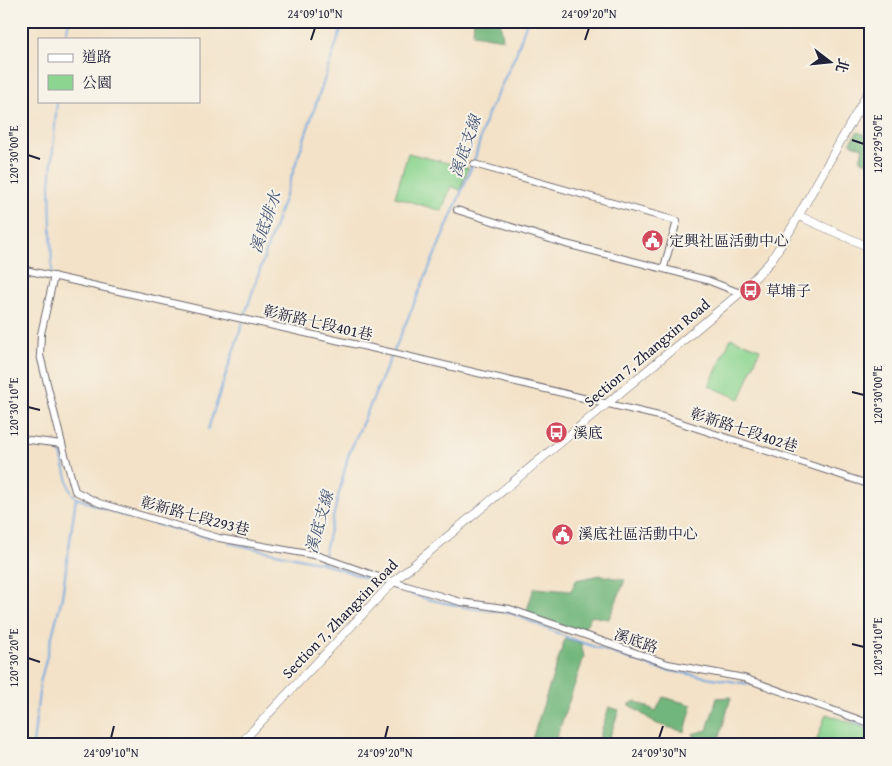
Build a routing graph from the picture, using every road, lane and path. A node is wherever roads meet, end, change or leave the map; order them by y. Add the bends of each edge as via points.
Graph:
1 (871, 86) edge
2 (474, 164) dead end
3 (457, 210) dead end
4 (799, 216) junction
5 (871, 248) edge
6 (664, 268) junction
7 (21, 270) edge
8 (54, 276) junction
9 (740, 293) junction
10 (608, 404) junction
11 (21, 439) edge
12 (59, 444) junction
13 (871, 485) edge
14 (393, 582) junction
15 (871, 724) edge
16 (239, 745) edge

1 - 4 street, Section 7, Zhangxin Road
2 - 6 street via 677,221
3 - 6 street via 566,244
4 - 5 street
4 - 9 street, Section 7, Zhangxin Road via 770,262
6 - 9 street
7 - 8 street, 彰新路七段401巷
8 - 10 street, 彰新路七段401巷
8 - 12 street, 彰新路七段293巷 via 40,355
9 - 10 street, Section 7, Zhangxin Road
10 - 13 street, 彰新路七段402巷 via 696,428
10 - 14 street, Section 7, Zhangxin Road via 540,457
11 - 12 street
12 - 14 street, 彰新路七段293巷 via 75,491 100,503 219,538 319,556
14 - 15 street, 溪底路 via 461,602 510,609 668,664 744,678
14 - 16 street, Section 7, Zhangxin Road

